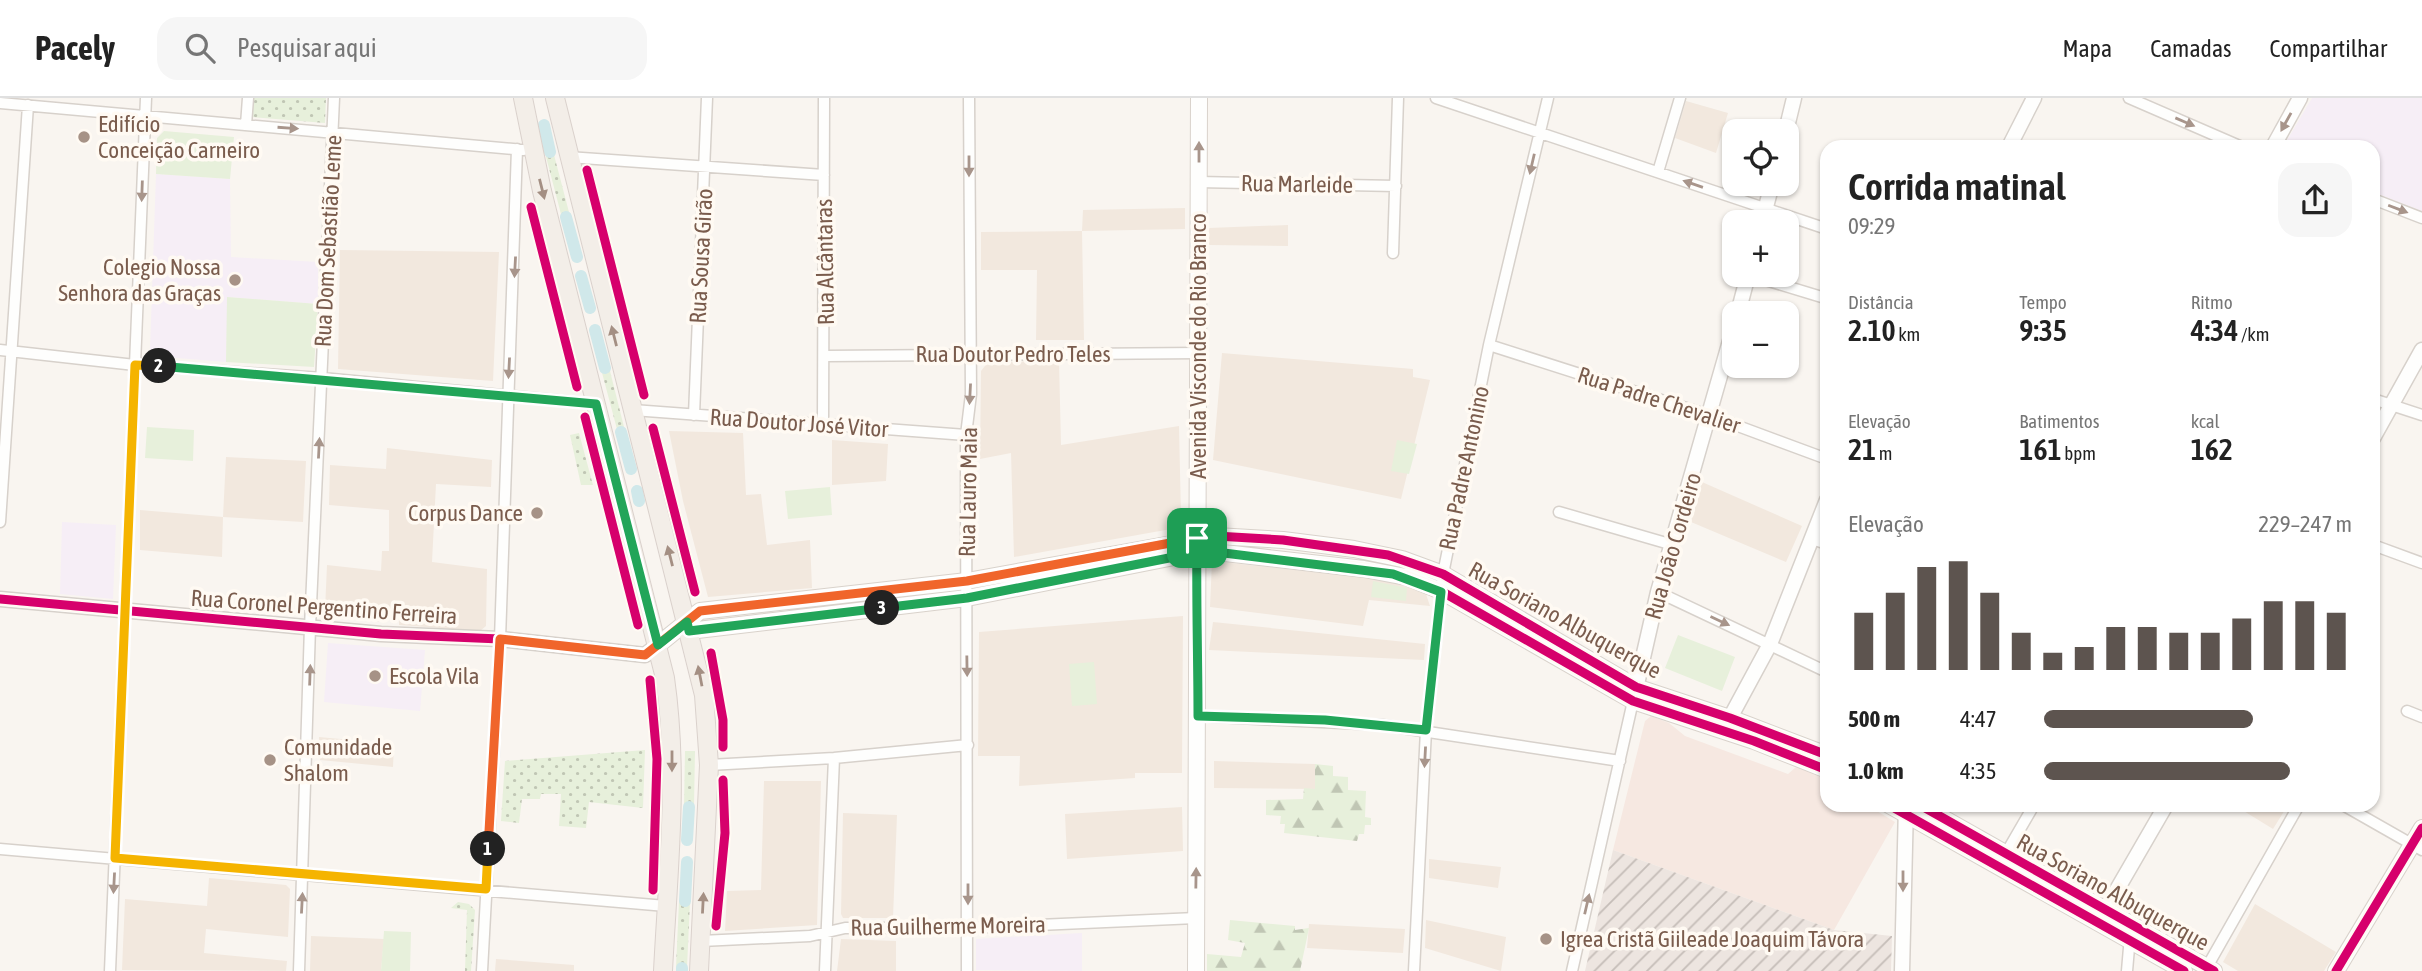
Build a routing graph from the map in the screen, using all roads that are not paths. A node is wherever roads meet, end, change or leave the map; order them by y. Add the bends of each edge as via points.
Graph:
1 (146, 98) edge
2 (248, 98) edge
3 (334, 98) edge
4 (523, 98) edge
5 (555, 98) edge
6 (707, 98) edge
7 (824, 98) edge
8 (969, 98) edge
9 (1199, 98) edge
10 (1398, 98) edge
11 (1436, 98) edge
12 (1548, 98) edge
13 (1680, 98) edge
14 (1794, 98) edge
15 (2034, 98) edge
16 (2129, 98) edge
17 (2300, 98) edge
18 (0, 103) edge
19 (28, 105) junction
20 (145, 117) junction
21 (1789, 119) edge
22 (246, 125) junction
23 (333, 131) junction
24 (1539, 131) junction
25 (2013, 140) edge
26 (2226, 140) edge
27 (2277, 140) edge
28 (525, 150) junction
29 (568, 157) junction
30 (705, 167) junction
31 (1658, 172) junction
32 (824, 175) junction
33 (1198, 181) junction
34 (1396, 186) junction
35 (2380, 202) edge
36 (1749, 210) edge
37 (2422, 218) edge
38 (1799, 223) edge
39 (1820, 228) edge
40 (1393, 253) dead end
41 (1789, 287) edge
42 (1820, 296) edge
43 (1489, 345) junction
44 (2422, 350) edge
45 (6, 351) edge
46 (1200, 352) junction
47 (971, 354) junction
48 (826, 356) junction
49 (135, 365) junction
50 (1722, 373) edge
51 (322, 378) junction
52 (508, 396) junction
53 (2380, 401) edge
54 (596, 404) junction
55 (2390, 405) junction
56 (633, 410) junction
57 (694, 415) junction
58 (2422, 415) edge
59 (1711, 416) junction
60 (2380, 424) edge
61 (823, 425) junction
62 (966, 435) junction
63 (1820, 455) edge
64 (1559, 512) dead end
65 (1820, 518) edge
66 (0, 522) edge
67 (1812, 539) junction
68 (1820, 542) edge
69 (1673, 545) junction
70 (1197, 546) junction
71 (2380, 548) edge
72 (2422, 563) edge
73 (1443, 574) junction
74 (967, 590) junction
75 (1441, 592) junction
76 (1658, 592) junction
77 (0, 599) edge
78 (126, 610) junction
79 (310, 627) junction
80 (688, 627) junction
81 (500, 639) junction
82 (1770, 644) junction
83 (658, 645) junction
84 (1820, 669) edge
85 (1634, 694) junction
86 (2407, 711) dead end
87 (1198, 716) junction
88 (2422, 717) edge
89 (1730, 718) junction
90 (1426, 730) junction
91 (968, 745) junction
92 (1807, 753) junction
93 (1820, 754) edge
94 (834, 758) junction
95 (1620, 761) junction
96 (1820, 764) edge
97 (709, 765) junction
98 (1905, 812) edge
99 (1910, 812) edge
100 (1932, 812) edge
101 (2030, 812) edge
102 (2162, 812) edge
103 (2295, 812) edge
104 (2355, 812) edge
105 (2422, 828) edge
106 (2417, 847) edge
107 (0, 849) edge
108 (2005, 855) junction
109 (115, 858) junction
110 (303, 874) junction
111 (486, 889) junction
112 (666, 906) junction
113 (2102, 917) junction
114 (1196, 918) junction
115 (968, 928) junction
116 (827, 932) junction
117 (2131, 933) junction
118 (701, 941) junction
119 (2210, 969) edge
120 (110, 971) edge
121 (299, 971) edge
122 (482, 971) edge
123 (663, 971) edge
124 (699, 971) edge
125 (825, 971) edge
126 (967, 971) edge
127 (1196, 971) edge
128 (1414, 971) edge
129 (1572, 971) edge
130 (1902, 971) edge
131 (2127, 971) edge
132 (2184, 971) edge
133 (2336, 971) edge

1 - 20 street
2 - 22 street
3 - 23 street, Rua Dom Sebastião Leme
4 - 28 main road
5 - 29 main road
6 - 30 street, Rua Sousa Girão
7 - 32 street, Rua Alcântaras
8 -> 47 street, Rua Lauro Maia
33 -> 9 main road, Avenida Visconde do Rio Branco
10 - 34 street
11 - 24 street
12 - 24 street, Rua Padre Antonino
13 - 31 street
14 - 21 street
15 - 25 street
16 -> 26 street
17 -> 27 street
18 - 19 street
19 - 20 street
19 - 45 street
20 - 22 street
20 -> 49 street
22 -> 23 street
23 - 28 street
23 - 51 street, Rua Dom Sebastião Leme
24 - 31 street
24 -> 43 street, Rua Padre Antonino
28 -> 52 street
28 -> 54 main road
29 - 30 street
56 -> 29 main road
30 - 32 street
30 - 57 street, Rua Sousa Girão
36 -> 31 street
32 - 48 street, Rua Alcântaras
33 - 34 street, Rua Marleide
33 - 46 main road, Avenida Visconde do Rio Branco
34 - 40 street
35 -> 37 street
38 - 39 street
41 - 42 street
43 - 59 street, Rua Padre Chevalier
43 - 73 street, Rua Padre Antonino
44 - 55 street
45 - 49 street
45 - 66 street
46 - 47 street, Rua Doutor Pedro Teles
46 - 70 main road, Avenida Visconde do Rio Branco
47 - 48 street, Rua Doutor Pedro Teles
47 -> 62 street, Rua Lauro Maia
48 - 61 street, Rua Alcântaras
49 - 51 street
49 - 78 street
50 - 59 street, Rua João Cordeiro
51 - 52 street
79 -> 51 street, Rua Dom Sebastião Leme
52 - 54 street
52 - 81 street
53 - 55 street
54 - 83 main road
55 - 58 street
55 - 60 street
56 - 57 street, Rua Doutor José Vitor
80 -> 56 main road
57 - 61 street, Rua Doutor José Vitor
59 - 63 street, Rua Padre Chevalier
59 - 69 street, Rua João Cordeiro
61 - 62 street, Rua Doutor José Vitor
62 - 74 street, Rua Lauro Maia
64 - 69 street
65 - 67 street
67 - 68 street
67 - 82 street
69 - 76 street, Rua João Cordeiro
70 - 73 main road, Rua Coronel Pergentino Ferreira via 1216,536 1283,540 1402,559
70 - 74 main road, Rua Coronel Pergentino Ferreira
70 - 75 main road, Rua Coronel Pergentino Ferreira via 1406,577
70 - 87 main road, Avenida Visconde do Rio Branco
71 - 72 street
73 - 75 street, Rua Padre Antonino
73 - 85 main road, Rua Soriano Albuquerque
74 - 80 main road, Rua Coronel Pergentino Ferreira via 700,611
74 -> 91 street, Rua Lauro Maia
75 - 85 main road, Rua Soriano Albuquerque
75 - 90 street, Rua Padre Antonino
76 -> 82 street
76 - 85 street, Rua João Cordeiro
77 - 78 street, Rua Coronel Pergentino Ferreira
78 - 79 street, Rua Coronel Pergentino Ferreira
78 - 109 street
79 - 81 street, Rua Coronel Pergentino Ferreira
110 -> 79 street, Rua Dom Sebastião Leme
80 - 83 main road, Rua Coronel Pergentino Ferreira
97 -> 80 main road via 704,695
81 - 83 street, Rua Coronel Pergentino Ferreira via 645,655
81 - 111 street
82 - 84 street
82 - 89 street
83 -> 112 main road via 672,747
85 - 89 main road, Rua Soriano Albuquerque
85 - 92 main road, Rua Soriano Albuquerque
85 - 95 street, Rua João Cordeiro
86 - 88 street
87 - 90 street via 1325,720
114 -> 87 main road, Avenida Visconde do Rio Branco
89 - 92 main road, Rua Soriano Albuquerque
90 - 95 street
90 -> 128 street, Rua Padre Antonino
91 - 94 street
91 -> 115 street, Rua Lauro Maia
92 - 93 main road, Rua Soriano Albuquerque
92 - 96 main road, Rua Soriano Albuquerque
94 - 97 street
94 - 116 street
129 -> 95 street, Rua João Cordeiro
118 -> 97 main road
98 -> 130 street
99 - 113 main road, Rua Soriano Albuquerque
100 - 108 main road, Rua Soriano Albuquerque
101 - 108 street
102 - 113 street
103 - 119 street
104 - 106 street
105 - 106 main road
106 - 133 main road
107 - 109 street
108 - 113 main road, Rua Soriano Albuquerque
109 - 110 street
109 -> 120 street
110 - 111 street
121 -> 110 street, Rua Dom Sebastião Leme
111 - 112 street
111 - 122 street
112 - 123 main road
113 - 117 main road, Rua Soriano Albuquerque
114 - 115 street, Rua Guilherme Moreira
114 - 127 main road, Avenida Visconde do Rio Branco
115 - 116 street, Rua Guilherme Moreira
115 - 126 street, Rua Lauro Maia
116 - 118 street, Rua Guilherme Moreira
116 - 125 street
117 - 119 main road, Rua Soriano Albuquerque
117 - 131 street
117 - 132 main road, Rua Soriano Albuquerque
118 - 124 main road

